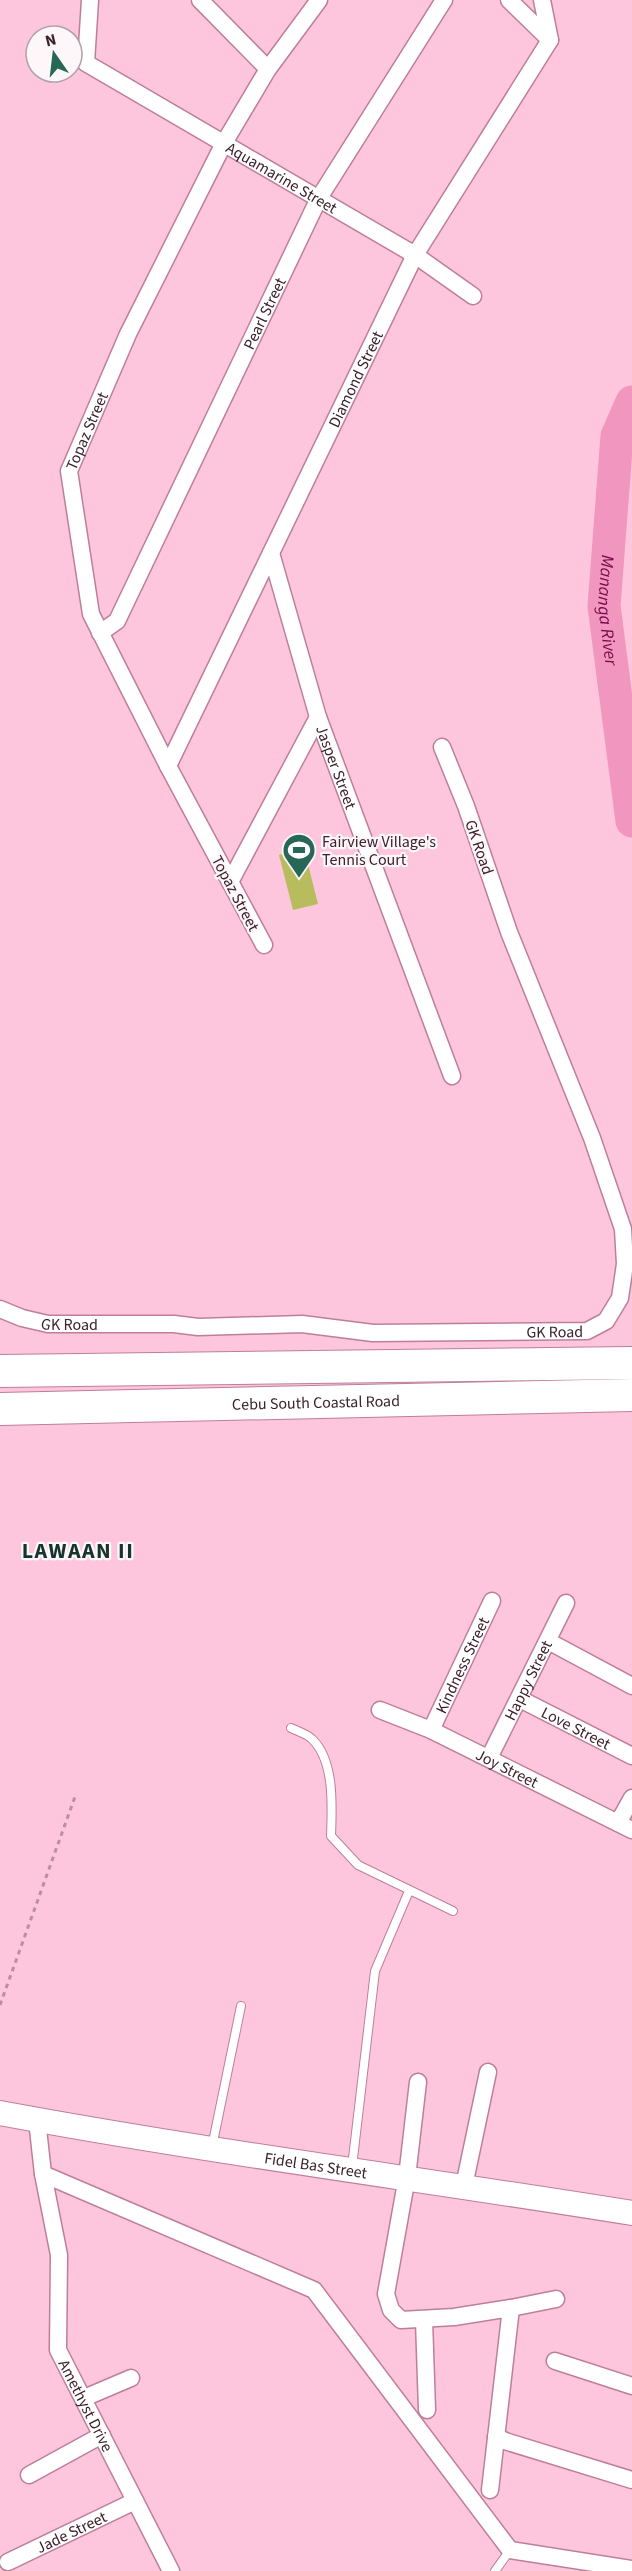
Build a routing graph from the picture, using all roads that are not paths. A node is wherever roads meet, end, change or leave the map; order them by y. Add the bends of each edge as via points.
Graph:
1 (90, 0) edge
2 (200, 0) edge
3 (319, 0) edge
4 (444, 0) edge
5 (509, 0) edge
6 (542, 0) edge
7 (550, 40) junction
8 (268, 69) junction
9 (224, 143) junction
10 (319, 198) junction
11 (414, 255) junction
12 (473, 296) dead end
13 (271, 553) junction
14 (100, 633) junction
15 (318, 717) junction
16 (442, 747) dead end
17 (168, 766) junction
18 (230, 882) junction
19 (264, 945) dead end
20 (452, 1076) dead end
21 (0, 1309) edge
22 (632, 1364) edge
23 (0, 1371) edge
24 (632, 1395) edge
25 (0, 1409) edge
26 (492, 1601) dead end
27 (566, 1603) dead end
28 (548, 1641) junction
29 (632, 1686) edge
30 (520, 1699) junction
31 (380, 1710) dead end
32 (291, 1728) dead end
33 (431, 1730) junction
34 (632, 1756) edge
35 (489, 1758) junction
36 (632, 1798) edge
37 (625, 1827) edge
38 (409, 1891) junction
39 (453, 1911) dead end
40 (241, 2006) dead end
41 (488, 2072) dead end
42 (418, 2082) dead end
43 (0, 2113) edge
44 (37, 2120) junction
45 (212, 2150) junction
46 (352, 2171) junction
47 (44, 2174) junction
48 (408, 2177) junction
49 (464, 2186) junction
50 (632, 2213) edge
51 (556, 2299) dead end
52 (511, 2308) junction
53 (424, 2320) junction
54 (555, 2361) dead end
55 (131, 2378) dead end
56 (632, 2386) edge
57 (84, 2398) junction
58 (427, 2410) dead end
59 (102, 2435) junction
60 (496, 2437) junction
61 (29, 2475) dead end
62 (632, 2480) edge
63 (490, 2490) dead end
64 (135, 2501) junction
65 (510, 2550) junction
66 (8, 2562) dead end
67 (163, 2568) edge
68 (632, 2569) edge
69 (495, 2571) edge

1 - 9 street, Aquamarine Street via 86,63
2 - 8 street
3 - 8 street, Topaz Street
4 - 10 street, Pearl Street
5 - 7 street
6 - 7 street
7 - 11 street, Diamond Street
8 - 9 street, Topaz Street
9 - 10 street, Aquamarine Street
9 - 14 street, Topaz Street via 128,334 69,471 91,614
10 - 11 street, Aquamarine Street
10 - 14 street, Pearl Street via 117,621
11 - 12 street, Aquamarine Street
11 - 13 street, Diamond Street
13 - 15 street, Jasper Street
13 - 17 street, Diamond Street
14 - 17 street, Topaz Street
15 - 18 street
15 - 20 street, Jasper Street
16 - 21 street, GK Road via 623,1229 625,1264 620,1298 606,1321 587,1331 373,1333 302,1324 48,1324
17 - 18 street, Topaz Street
18 - 19 street, Topaz Street
22 - 23 highway, Cebu South Coastal Road
24 - 25 highway, Cebu South Coastal Road
26 - 33 street, Kindness Street
27 - 28 street, Happy Street
28 - 29 street
28 - 30 street, Happy Street
30 - 34 street, Love Street
30 - 35 street, Happy Street
31 - 33 street, Joy Street
32 - 38 lane via 311,1738 321,1750 330,1778 331,1836 358,1864
33 - 35 street, Joy Street
35 - 37 street, Joy Street
36 - 37 street
38 - 39 lane
38 - 46 lane via 375,1971
40 - 45 lane
41 - 49 street
42 - 48 street
43 - 44 street, Fidel Bas Street
44 - 45 street, Fidel Bas Street
44 - 47 street, Amethyst Drive
45 - 46 street, Fidel Bas Street
46 - 48 street, Fidel Bas Street
47 - 57 street, Amethyst Drive via 59,2255 58,2350
47 - 65 street via 314,2290
48 - 49 street, Fidel Bas Street
48 - 53 street via 386,2294 391,2310 401,2320
49 - 50 street, Fidel Bas Street
51 - 52 street
52 - 53 street
52 - 60 street
53 - 58 street
54 - 56 street
55 - 57 street
57 - 59 street, Amethyst Drive
59 - 61 street
59 - 64 street, Amethyst Drive
60 - 62 street
60 - 63 street
64 - 66 street, Jade Street
64 - 67 street, Amethyst Drive
65 - 68 street
65 - 69 lane

